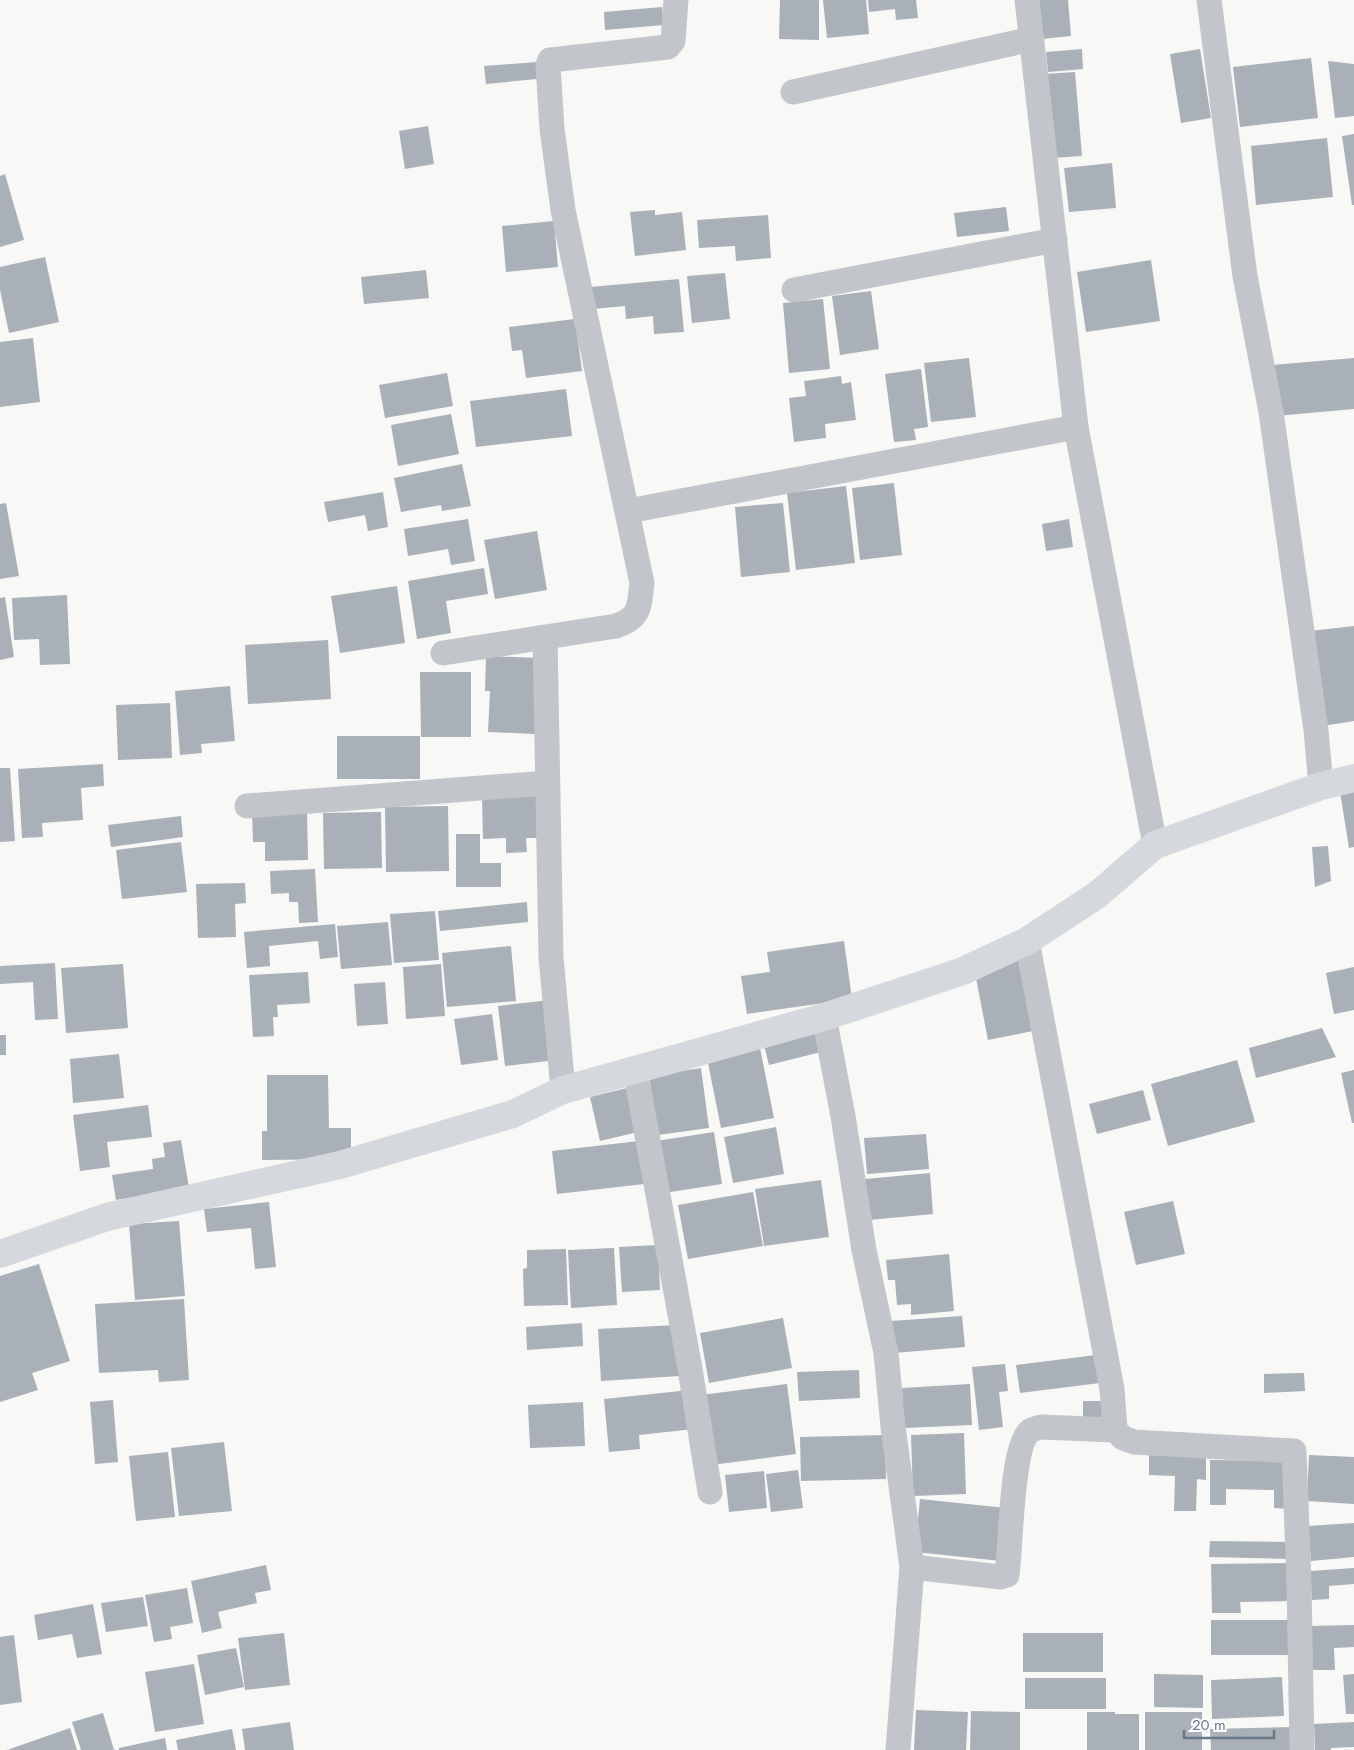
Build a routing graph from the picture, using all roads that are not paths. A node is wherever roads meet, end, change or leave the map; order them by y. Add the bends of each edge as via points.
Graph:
1 (676, 0) edge
2 (1028, 0) edge
3 (1209, 0) edge
4 (1032, 39) junction
5 (793, 92) dead end
6 (1055, 240) junction
7 (794, 290) dead end
8 (1076, 428) junction
9 (628, 511) junction
10 (545, 638) junction
11 (443, 653) dead end
12 (1354, 778) edge
13 (547, 783) junction
14 (1321, 786) junction
15 (247, 806) dead end
16 (1155, 845) junction
17 (1027, 941) junction
18 (824, 1016) junction
19 (635, 1070) junction
20 (564, 1090) junction
21 (0, 1254) edge
22 (1115, 1430) junction
23 (710, 1492) dead end
24 (912, 1567) junction
25 (898, 1750) edge
26 (1302, 1750) edge

1 - 9 street via 673,41 668,47 550,60 548,65 552,129 563,210
2 - 4 street
3 - 14 street via 1245,276 1271,412
4 - 5 street
4 - 6 street
6 - 7 street
6 - 8 street
8 - 9 street
8 - 16 street
9 - 10 street via 642,583 639,610 629,622 616,626
10 - 11 street
10 - 13 street
12 - 14 street
13 - 15 street
13 - 20 street via 551,957
14 - 16 street
16 - 17 street via 1097,895
17 - 18 street via 963,971
17 - 22 street via 1112,1389
18 - 19 street
18 - 24 street via 864,1250 886,1353
19 - 20 street
19 - 23 street
20 - 21 street via 513,1114 340,1165 106,1217
22 - 24 street via 1041,1427 1030,1431 1016,1466 1007,1575
22 - 26 street via 1134,1442 1294,1451
24 - 25 street

